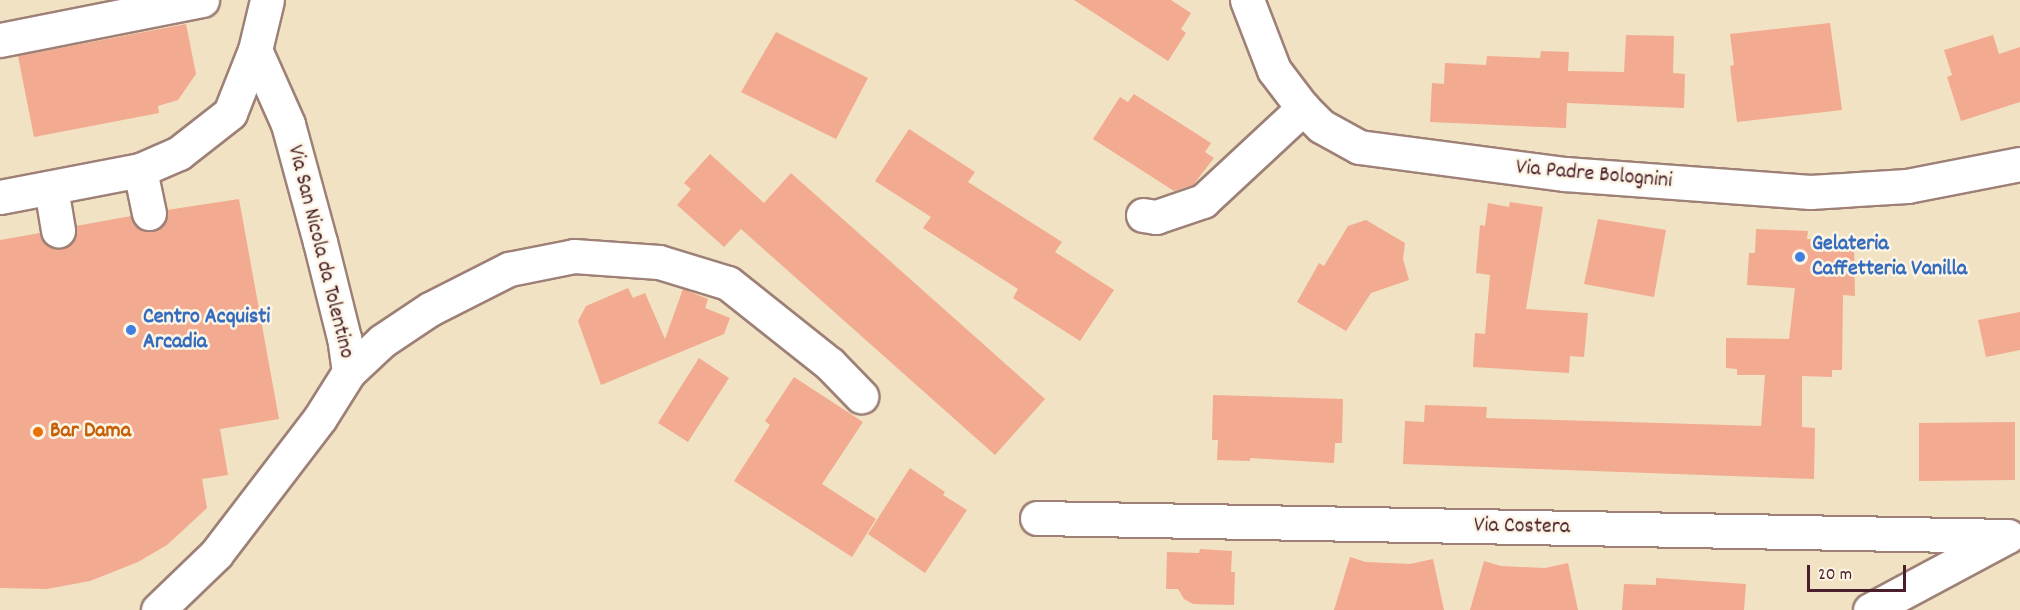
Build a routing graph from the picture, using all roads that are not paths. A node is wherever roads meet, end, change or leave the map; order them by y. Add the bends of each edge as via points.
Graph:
1 (202, 0) edge
2 (267, 0) edge
3 (1246, 0) edge
4 (0, 40) edge
5 (255, 50) junction
6 (1303, 108) junction
7 (2020, 164) edge
8 (140, 170) junction
9 (51, 188) junction
10 (0, 197) edge
11 (148, 213) dead end
12 (1143, 215) dead end
13 (58, 230) dead end
14 (349, 372) junction
15 (861, 396) dead end
16 (1037, 518) dead end
17 (2014, 533) edge
18 (158, 610) edge
19 (1870, 610) edge

1 - 4 street
2 - 5 street
3 - 6 street, Via Padre Bolognini via 1274,70
5 - 8 street via 230,113 179,153
5 - 14 street, Via San Nicola da Tolentino via 288,124 326,264
6 - 7 street, Via Padre Bolognini via 1321,126 1359,147 1565,174 1810,192 1907,186
6 - 12 street via 1203,201 1156,217
8 - 9 street
8 - 11 street
9 - 10 street
9 - 13 street
14 - 15 street via 382,341 430,309 509,269 574,256 659,262 728,283 830,364
14 - 18 street, Via San Nicola da Tolentino via 320,418 216,554
16 - 17 street, Via Costera
17 - 19 street

